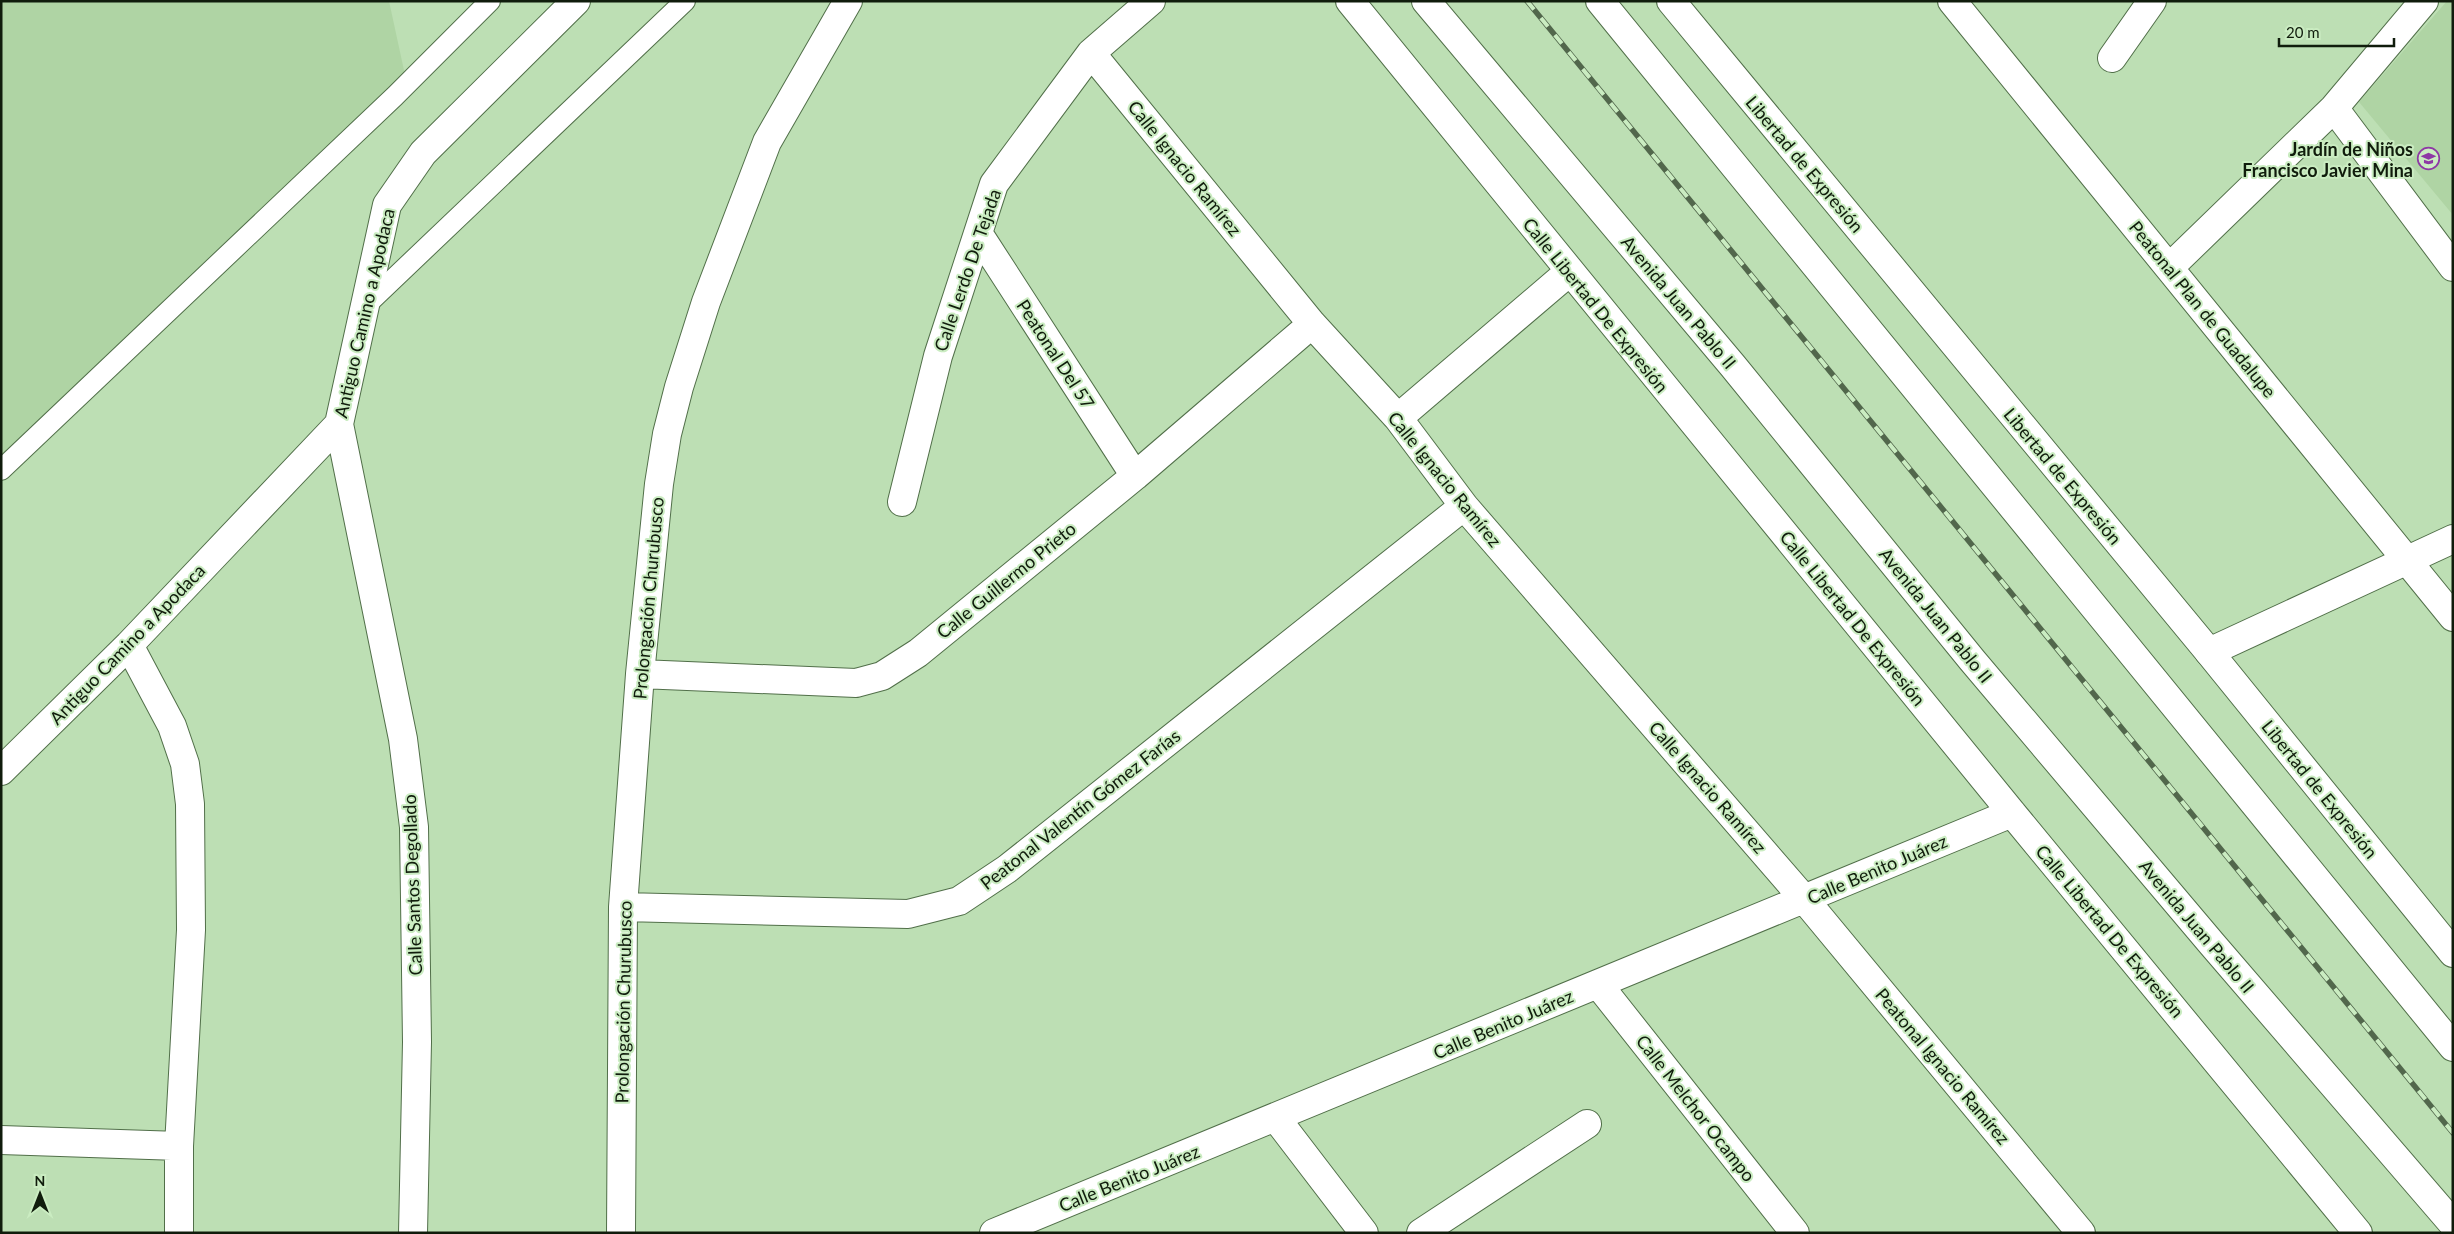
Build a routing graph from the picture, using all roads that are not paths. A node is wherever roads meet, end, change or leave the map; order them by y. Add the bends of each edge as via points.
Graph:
1 (490, 1) edge
2 (576, 1) edge
3 (685, 1) edge
4 (848, 1) edge
5 (1151, 1) edge
6 (1350, 1) edge
7 (1426, 1) edge
8 (1600, 1) edge
9 (1671, 1) edge
10 (1952, 1) edge
11 (2152, 1) edge
12 (2424, 1) edge
13 (1091, 53) junction
14 (2112, 58) dead end
15 (2334, 108) junction
16 (978, 233) junction
17 (2170, 267) junction
18 (2453, 267) edge
19 (1569, 272) junction
20 (364, 307) junction
21 (1312, 324) junction
22 (1398, 418) junction
23 (339, 424) junction
24 (1, 470) edge
25 (1135, 476) junction
26 (902, 502) dead end
27 (1464, 506) junction
28 (2453, 539) edge
29 (2405, 560) junction
30 (2453, 617) edge
31 (129, 644) junction
32 (2209, 652) junction
33 (640, 674) junction
34 (1, 771) edge
35 (2012, 813) junction
36 (1805, 900) junction
37 (623, 907) junction
38 (2453, 953) edge
39 (1598, 984) junction
40 (2453, 1047) edge
41 (1276, 1118) junction
42 (1587, 1124) dead end
43 (1, 1140) edge
44 (179, 1146) junction
45 (2453, 1224) edge
46 (179, 1233) edge
47 (413, 1233) edge
48 (621, 1233) edge
49 (994, 1233) edge
50 (1364, 1233) edge
51 (1421, 1233) edge
52 (1795, 1233) edge
53 (2081, 1233) edge
54 (2358, 1233) edge

1 - 24 lane via 395,96
2 - 20 street, Antiguo Camino a Apodaca via 424,153 387,205
3 - 20 lane
4 - 33 street, Prolongación Churubusco via 767,142 729,238 679,388 659,484
5 - 13 street, Calle Lerdo De Tejada
6 - 19 street, Calle Libertad De Expresión
7 - 45 street, Avenida Juan Pablo II via 1733,366 1979,668
8 - 40 street
9 - 32 street, Libertad de Expresión
10 - 17 street, Peatonal Plan de Guadalupe
11 - 14 street
12 - 15 street
13 - 16 street, Calle Lerdo De Tejada via 994,184
13 - 21 street, Calle Ignacio Ramírez
15 - 17 street
15 - 18 street
16 - 25 street, Peatonal Del 57
16 - 26 street, Calle Lerdo De Tejada via 938,356
17 - 29 street, Peatonal Plan de Guadalupe
19 - 22 street
19 - 35 street, Calle Libertad De Expresión
20 - 23 street, Antiguo Camino a Apodaca
21 - 22 street, Calle Ignacio Ramírez
21 - 25 street, Calle Guillermo Prieto
22 - 27 street, Calle Ignacio Ramírez
23 - 31 street, Antiguo Camino a Apodaca
23 - 47 street, Calle Santos Degollado via 403,739 414,827 417,1042
25 - 33 street, Calle Guillermo Prieto via 918,653 882,676 856,683
27 - 36 street, Calle Ignacio Ramírez
27 - 37 street, Peatonal Valentín Gómez Farías via 1007,868 959,901 908,914
28 - 29 street
29 - 30 street, Peatonal Plan de Guadalupe
29 - 32 street
31 - 34 street, Antiguo Camino a Apodaca
31 - 44 street via 172,726 186,764 190,804 191,930
32 - 38 street, Libertad de Expresión
33 - 37 street, Prolongación Churubusco
35 - 36 street, Calle Benito Juárez
35 - 54 street, Calle Libertad De Expresión
36 - 39 street, Calle Benito Juárez
36 - 53 street, Peatonal Ignacio Ramírez
37 - 48 street, Prolongación Churubusco
39 - 41 street, Calle Benito Juárez
39 - 52 street, Calle Melchor Ocampo
41 - 49 street, Calle Benito Juárez
41 - 50 street
42 - 51 street
43 - 44 street
44 - 46 street

